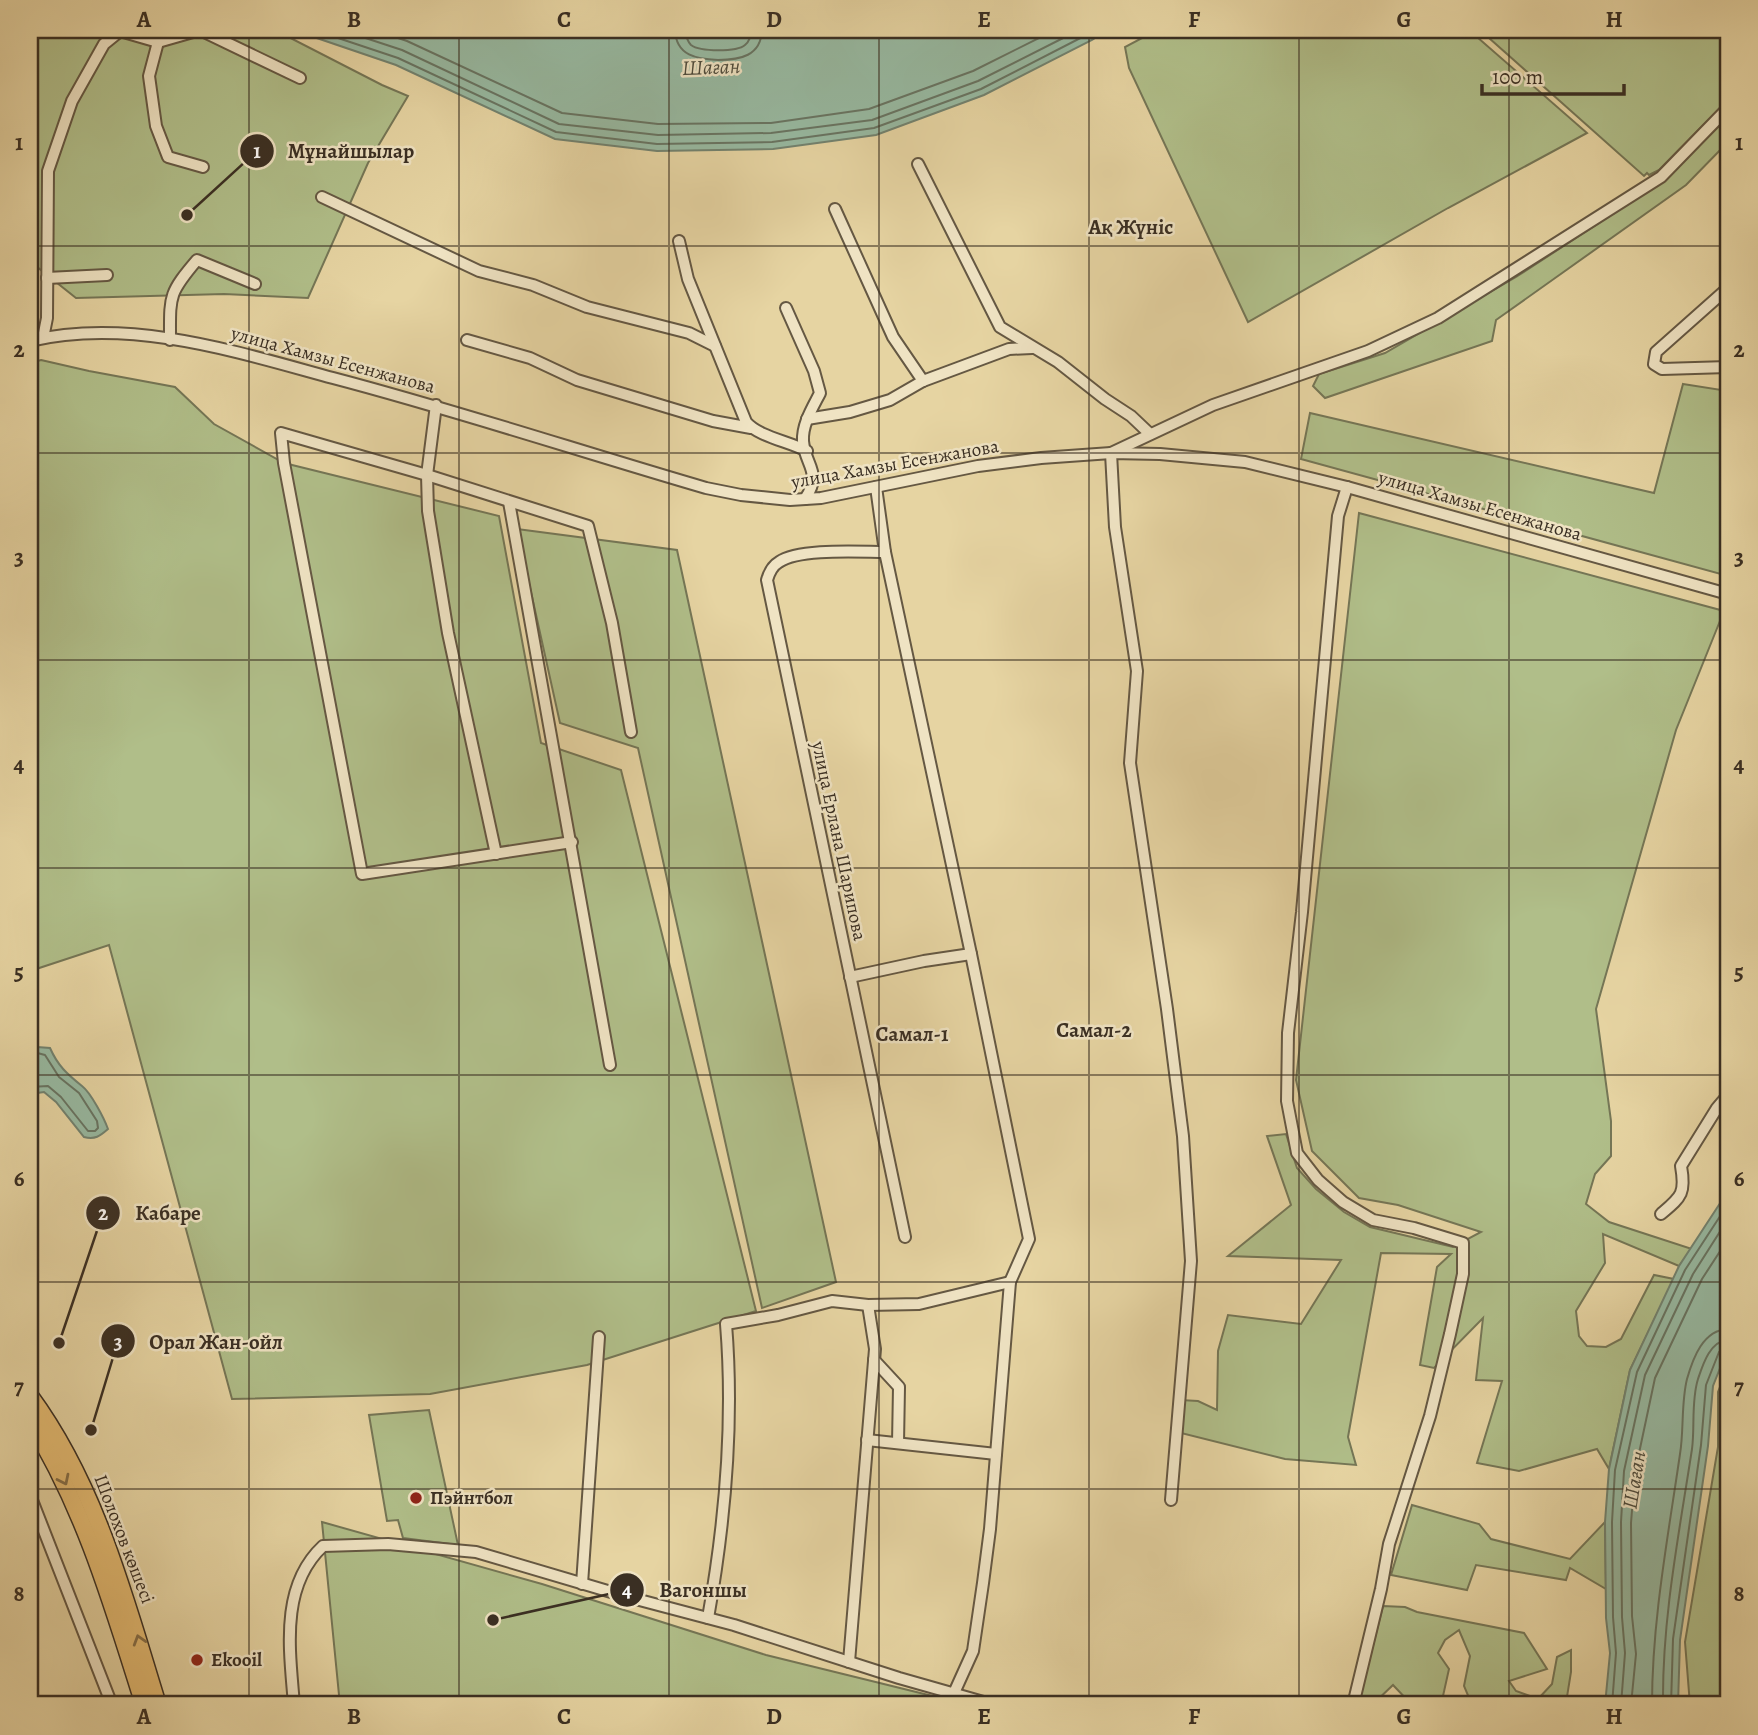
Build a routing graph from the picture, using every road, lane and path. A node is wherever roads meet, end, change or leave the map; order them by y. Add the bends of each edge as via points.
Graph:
1 (106, 30) edge
2 (158, 42) junction
3 (104, 44) junction
4 (300, 78) dead end
5 (1728, 108) edge
6 (918, 164) dead end
7 (203, 167) dead end
8 (322, 197) dead end
9 (835, 209) dead end
10 (679, 241) dead end
11 (107, 275) dead end
12 (47, 278) junction
13 (255, 284) dead end
14 (1728, 288) edge
15 (786, 308) dead end
16 (43, 338) junction
17 (170, 340) junction
18 (467, 340) dead end
19 (30, 341) edge
20 (715, 346) junction
21 (1032, 348) junction
22 (1728, 367) edge
23 (923, 381) junction
24 (436, 405) junction
25 (807, 419) junction
26 (751, 428) junction
27 (1150, 434) junction
28 (807, 451) junction
29 (1111, 453) junction
30 (427, 475) junction
31 (876, 487) junction
32 (1348, 487) junction
33 (805, 499) junction
34 (509, 502) junction
35 (885, 552) junction
36 (1728, 594) edge
37 (631, 732) dead end
38 (572, 842) junction
39 (496, 854) junction
40 (971, 954) junction
41 (850, 977) junction
42 (610, 1065) dead end
43 (1728, 1095) edge
44 (1661, 1214) dead end
45 (905, 1237) dead end
46 (1010, 1282) junction
47 (867, 1305) junction
48 (598, 1337) dead end
49 (874, 1360) junction
50 (30, 1396) edge
51 (30, 1421) edge
52 (867, 1440) junction
53 (898, 1443) junction
54 (996, 1454) junction
55 (30, 1495) edge
56 (1171, 1500) dead end
57 (582, 1584) junction
58 (708, 1618) junction
59 (849, 1662) junction
60 (954, 1693) junction
61 (112, 1705) edge
62 (144, 1705) edge
63 (158, 1705) edge
64 (294, 1705) edge
65 (994, 1705) edge
66 (1353, 1705) edge

1 - 3 street
2 - 3 street via 120,31
2 - 4 street via 200,30
2 - 7 street via 149,76 156,126 168,157
3 - 12 street via 72,101 48,171
5 - 27 street via 1661,177 1438,318 1368,351 1213,405
6 - 21 street via 1000,327
8 - 20 street via 479,271 533,285 587,307 689,333
9 - 23 street via 893,337
10 - 20 street via 688,279
11 - 12 street
12 - 16 street
13 - 17 street via 197,260 170,299
14 - 22 street via 1656,352 1654,363 1662,369
15 - 25 street via 820,393
16 - 17 street, улица Хамзы Есенжанова via 104,334
16 - 19 street, улица Хамзы Есенжанова
17 - 24 street, улица Хамзы Есенжанова via 223,348
18 - 26 street via 530,358 577,380
20 - 26 street
21 - 23 street via 1009,349
21 - 27 street via 1058,362
23 - 25 street via 890,400
24 - 30 street
24 - 33 street, улица Хамзы Есенжанова via 706,488
25 - 28 street via 803,441
26 - 28 street
27 - 29 street
28 - 33 street via 813,488
29 - 31 street, улица Хамзы Есенжанова via 978,466
29 - 32 street, улица Хамзы Есенжанова via 1245,462
29 - 56 street via 1115,527 1137,671 1130,763 1183,1136 1191,1261
30 - 34 street
30 - 39 street via 428,511 448,633
30 - 39 street via 281,433 362,874
31 - 33 street, улица Хамзы Есенжанова
31 - 35 street
32 - 36 street, улица Хамзы Есенжанова
32 - 66 street via 1338,516 1287,1033 1287,1101 1297,1153 1343,1202 1373,1220 1463,1243 1463,1274 1447,1346 1389,1544
34 - 37 street via 588,526 612,623
34 - 38 street
35 - 40 street
35 - 41 street, улица Ерлана Шарипова via 832,551 787,557 776,563 767,580
38 - 39 street
38 - 42 street
40 - 41 street
40 - 46 street via 1029,1239
41 - 45 street, улица Ерлана Шарипова
43 - 44 street via 1681,1166 1681,1197
46 - 47 street via 919,1304
46 - 54 street
47 - 49 street
47 - 58 street via 832,1301 726,1324 726,1465
48 - 57 street
49 - 52 street
49 - 53 street via 899,1387
63 -> 50 highway, Шолохов көшесі via 117,1574 84,1489
51 -> 62 highway, Шолохов көшесі via 74,1501
52 - 53 street
52 - 59 street
53 - 54 street
54 - 60 street via 973,1651
55 - 61 street
57 - 58 street
57 - 64 street via 476,1552 388,1544 323,1546 301,1576 291,1607
58 - 59 street
59 - 60 street
60 - 65 street

